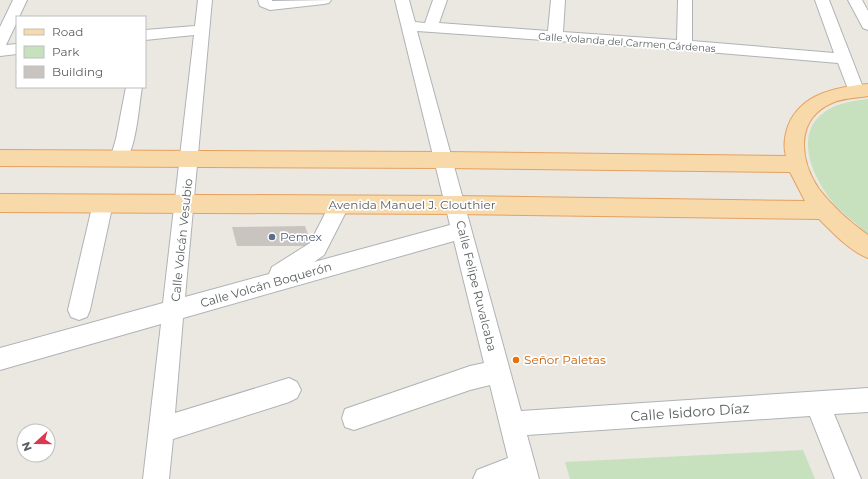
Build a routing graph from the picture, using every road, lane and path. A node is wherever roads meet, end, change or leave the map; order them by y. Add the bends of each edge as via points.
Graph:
1 (20, 0) edge
2 (205, 0) edge
3 (265, 0) edge
4 (324, 0) edge
5 (402, 0) edge
6 (440, 0) edge
7 (558, 0) edge
8 (685, 0) edge
9 (822, 0) edge
10 (855, 0) edge
11 (868, 25) edge
12 (409, 26) junction
13 (430, 28) junction
14 (203, 30) junction
15 (146, 35) edge
16 (555, 37) junction
17 (0, 43) edge
18 (684, 45) junction
19 (16, 49) edge
20 (0, 51) edge
21 (845, 58) junction
22 (134, 88) edge
23 (862, 90) edge
24 (0, 158) edge
25 (119, 159) junction
26 (190, 159) junction
27 (444, 160) junction
28 (797, 164) junction
29 (0, 203) edge
30 (103, 203) junction
31 (186, 204) junction
32 (340, 204) junction
33 (456, 205) junction
34 (824, 210) junction
35 (462, 230) junction
36 (868, 248) edge
37 (264, 284) junction
38 (80, 310) dead end
39 (175, 310) junction
40 (0, 359) edge
41 (498, 371) junction
42 (289, 390) dead end
43 (868, 400) edge
44 (817, 403) junction
45 (354, 418) dead end
46 (511, 424) junction
47 (162, 429) junction
48 (524, 472) edge
49 (156, 479) edge
50 (486, 479) edge
51 (848, 479) edge

1 - 17 street
2 - 14 street, Calle Volcán Vesubio
3 - 4 street via 270,6
5 - 12 street, Calle Felipe Ruvalcaba
6 - 13 street
7 - 16 street
8 - 18 street
9 - 21 street
10 - 11 street
12 - 13 street, Calle Yolanda del Carmen Cárdenas
12 - 27 street, Calle Felipe Ruvalcaba
13 - 16 street, Calle Yolanda del Carmen Cárdenas
14 - 15 street
14 - 26 street, Calle Volcán Vesubio
16 - 18 street, Calle Yolanda del Carmen Cárdenas
18 - 21 street, Calle Yolanda del Carmen Cárdenas
19 - 20 street
21 - 23 street
22 - 25 street
23 - 28 main road via 832,95 815,103 803,114 795,128 793,145
24 - 25 main road
25 - 26 main road
26 - 27 main road
26 - 31 street, Calle Volcán Vesubio
27 - 28 main road
27 - 33 street, Calle Felipe Ruvalcaba
28 - 34 main road via 808,188
29 - 30 main road, Avenida Manuel J. Clouthier
30 - 31 main road, Avenida Manuel J. Clouthier
30 - 38 street
31 - 32 main road, Avenida Manuel J. Clouthier
31 - 39 street, Calle Volcán Vesubio
32 - 33 main road, Avenida Manuel J. Clouthier
32 - 37 street via 317,250
33 - 34 main road, Avenida Manuel J. Clouthier
33 - 35 street, Calle Felipe Ruvalcaba
34 - 36 main road
35 - 37 street, Calle Volcán Boquerón
35 - 41 street, Calle Felipe Ruvalcaba
37 - 39 street, Calle Volcán Boquerón
39 - 40 street, Calle Volcán Boquerón
39 - 47 street, Calle Volcán Vesubio
41 - 45 street via 470,378
41 - 46 street, Calle Felipe Ruvalcaba
42 - 47 street
43 - 44 street, Calle Isidoro Díaz
44 - 46 street, Calle Isidoro Díaz
44 - 51 street
46 - 48 street, Calle Felipe Ruvalcaba
47 - 49 street, Calle Volcán Vesubio
48 - 50 street

